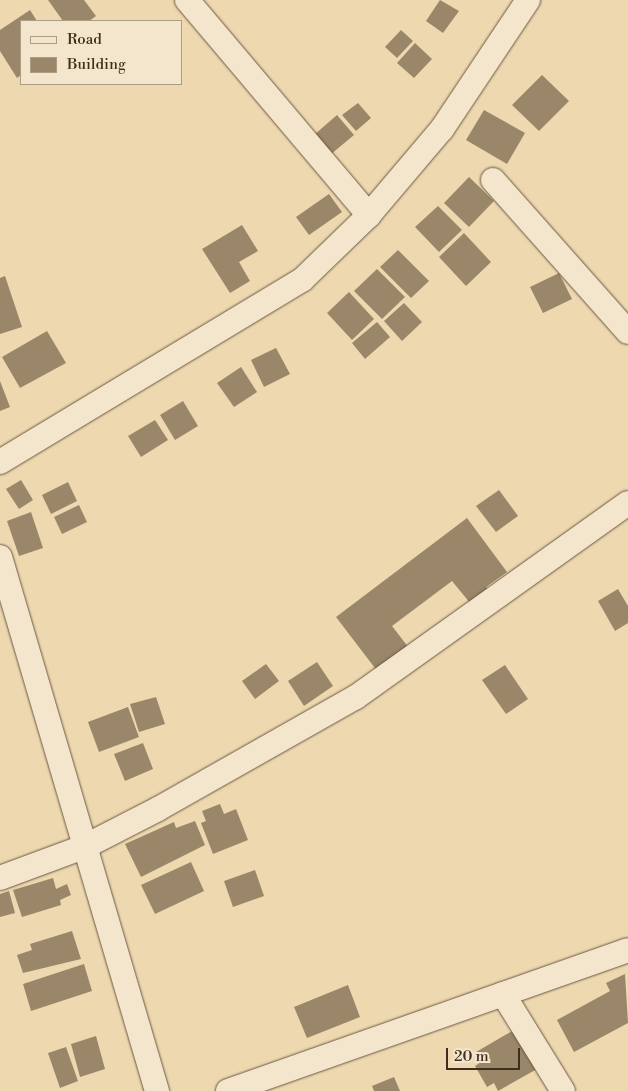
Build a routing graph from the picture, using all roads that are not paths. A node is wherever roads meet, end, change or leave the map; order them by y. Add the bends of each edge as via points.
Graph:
1 (187, 0) edge
2 (528, 0) edge
3 (493, 180) dead end
4 (369, 215) junction
5 (628, 332) edge
6 (0, 462) edge
7 (628, 503) edge
8 (0, 556) edge
9 (86, 846) junction
10 (0, 878) edge
11 (628, 950) edge
12 (503, 994) junction
13 (157, 1091) edge
14 (228, 1091) edge
15 (563, 1091) edge

1 - 4 street
2 - 4 street via 442,130
3 - 5 street
4 - 6 street via 302,280
7 - 9 street via 356,697
8 - 9 street
9 - 10 street
9 - 13 street
11 - 12 street
12 - 14 street
12 - 15 street

